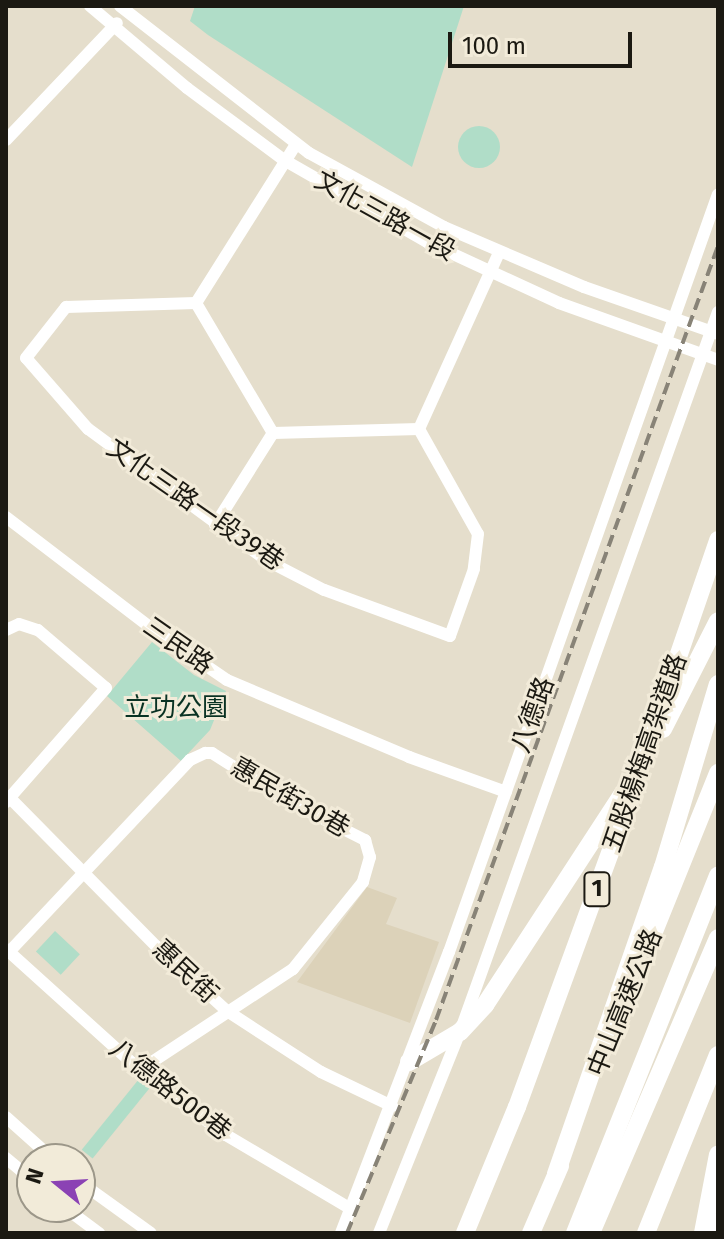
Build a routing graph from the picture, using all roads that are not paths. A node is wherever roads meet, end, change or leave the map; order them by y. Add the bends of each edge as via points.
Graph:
1 (90, 6) edge
2 (124, 9) edge
3 (114, 27) junction
4 (6, 140) edge
5 (296, 144) junction
6 (284, 160) junction
7 (718, 194) edge
8 (499, 253) junction
9 (491, 273) junction
10 (196, 303) junction
11 (718, 312) edge
12 (674, 318) junction
13 (715, 332) edge
14 (666, 341) junction
15 (704, 354) junction
16 (718, 360) edge
17 (419, 429) junction
18 (273, 433) junction
19 (6, 517) edge
20 (215, 525) junction
21 (718, 540) edge
22 (718, 621) edge
23 (6, 630) edge
24 (718, 684) edge
25 (718, 773) edge
26 (506, 792) junction
27 (8, 800) edge
28 (86, 874) junction
29 (718, 876) edge
30 (718, 938) edge
31 (7, 950) edge
32 (227, 1011) junction
33 (460, 1032) junction
34 (718, 1055) edge
35 (409, 1062) junction
36 (140, 1070) junction
37 (392, 1106) junction
38 (6, 1117) edge
39 (35, 1143) edge
40 (718, 1154) edge
41 (556, 1174) junction
42 (96, 1193) edge
43 (351, 1209) junction
44 (718, 1219) edge
45 (380, 1231) edge
46 (151, 1233) edge
47 (341, 1233) edge
48 (465, 1233) edge
49 (531, 1233) edge
50 (575, 1233) edge
51 (591, 1233) edge
52 (646, 1233) edge
53 (703, 1233) edge
54 (713, 1233) edge

1 - 3 street, 文化三路一段
2 - 3 street
2 - 5 street, 文化三路一段
3 - 4 street
3 - 6 street, 文化三路一段
5 - 6 street
5 - 8 street, 文化三路一段
6 - 9 street, 文化三路一段
6 - 10 street
7 - 12 street, 八德路
8 - 9 street
8 - 12 street, 文化三路一段
9 - 14 street, 文化三路一段
9 - 17 street
10 - 18 street
10 - 20 street, 文化三路一段39巷 via 66,307 26,358 88,429
11 - 13 street, 八德路
12 - 13 street, 文化三路一段
12 - 14 street, 八德路
13 - 15 street, 八德路
14 - 15 street, 文化三路一段
14 - 26 street, 八德路
15 - 16 street, 文化三路一段
15 - 33 street, 八德路
17 - 18 street
17 - 20 street, 文化三路一段39巷 via 478,534 474,569 450,636 324,590
18 - 20 street
19 - 26 street, 三民路 via 227,680
21 - 48 highway, 五股楊梅高架道路 / 1 via 607,863
22 - 33 highway via 671,714 614,808 493,993
23 - 27 street via 19,624 38,630 106,688
24 - 41 highway via 659,882
25 - 41 highway, 中山高速公路
26 - 35 street, 八德路
27 - 28 street, 惠民街
28 - 31 street, 惠民街30巷
28 - 32 street, 惠民街
28 - 32 street, 惠民街30巷 via 190,760 205,753 365,840 370,847 369,870 340,914 293,969
29 - 50 highway, 中山高速公路
30 - 51 highway
31 - 36 street, 八德路500巷
32 - 36 street, 惠民街30巷
32 - 37 street, 惠民街 via 321,1072
33 - 35 highway
33 - 45 street, 八德路
34 - 52 highway
35 - 37 street, 八德路
36 - 43 street, 八德路500巷 via 226,1135
37 - 43 street, 八德路
38 - 39 street
40 - 53 highway
41 - 49 highway, 中山高速公路
42 - 46 street
43 - 47 street, 八德路
44 - 54 street

